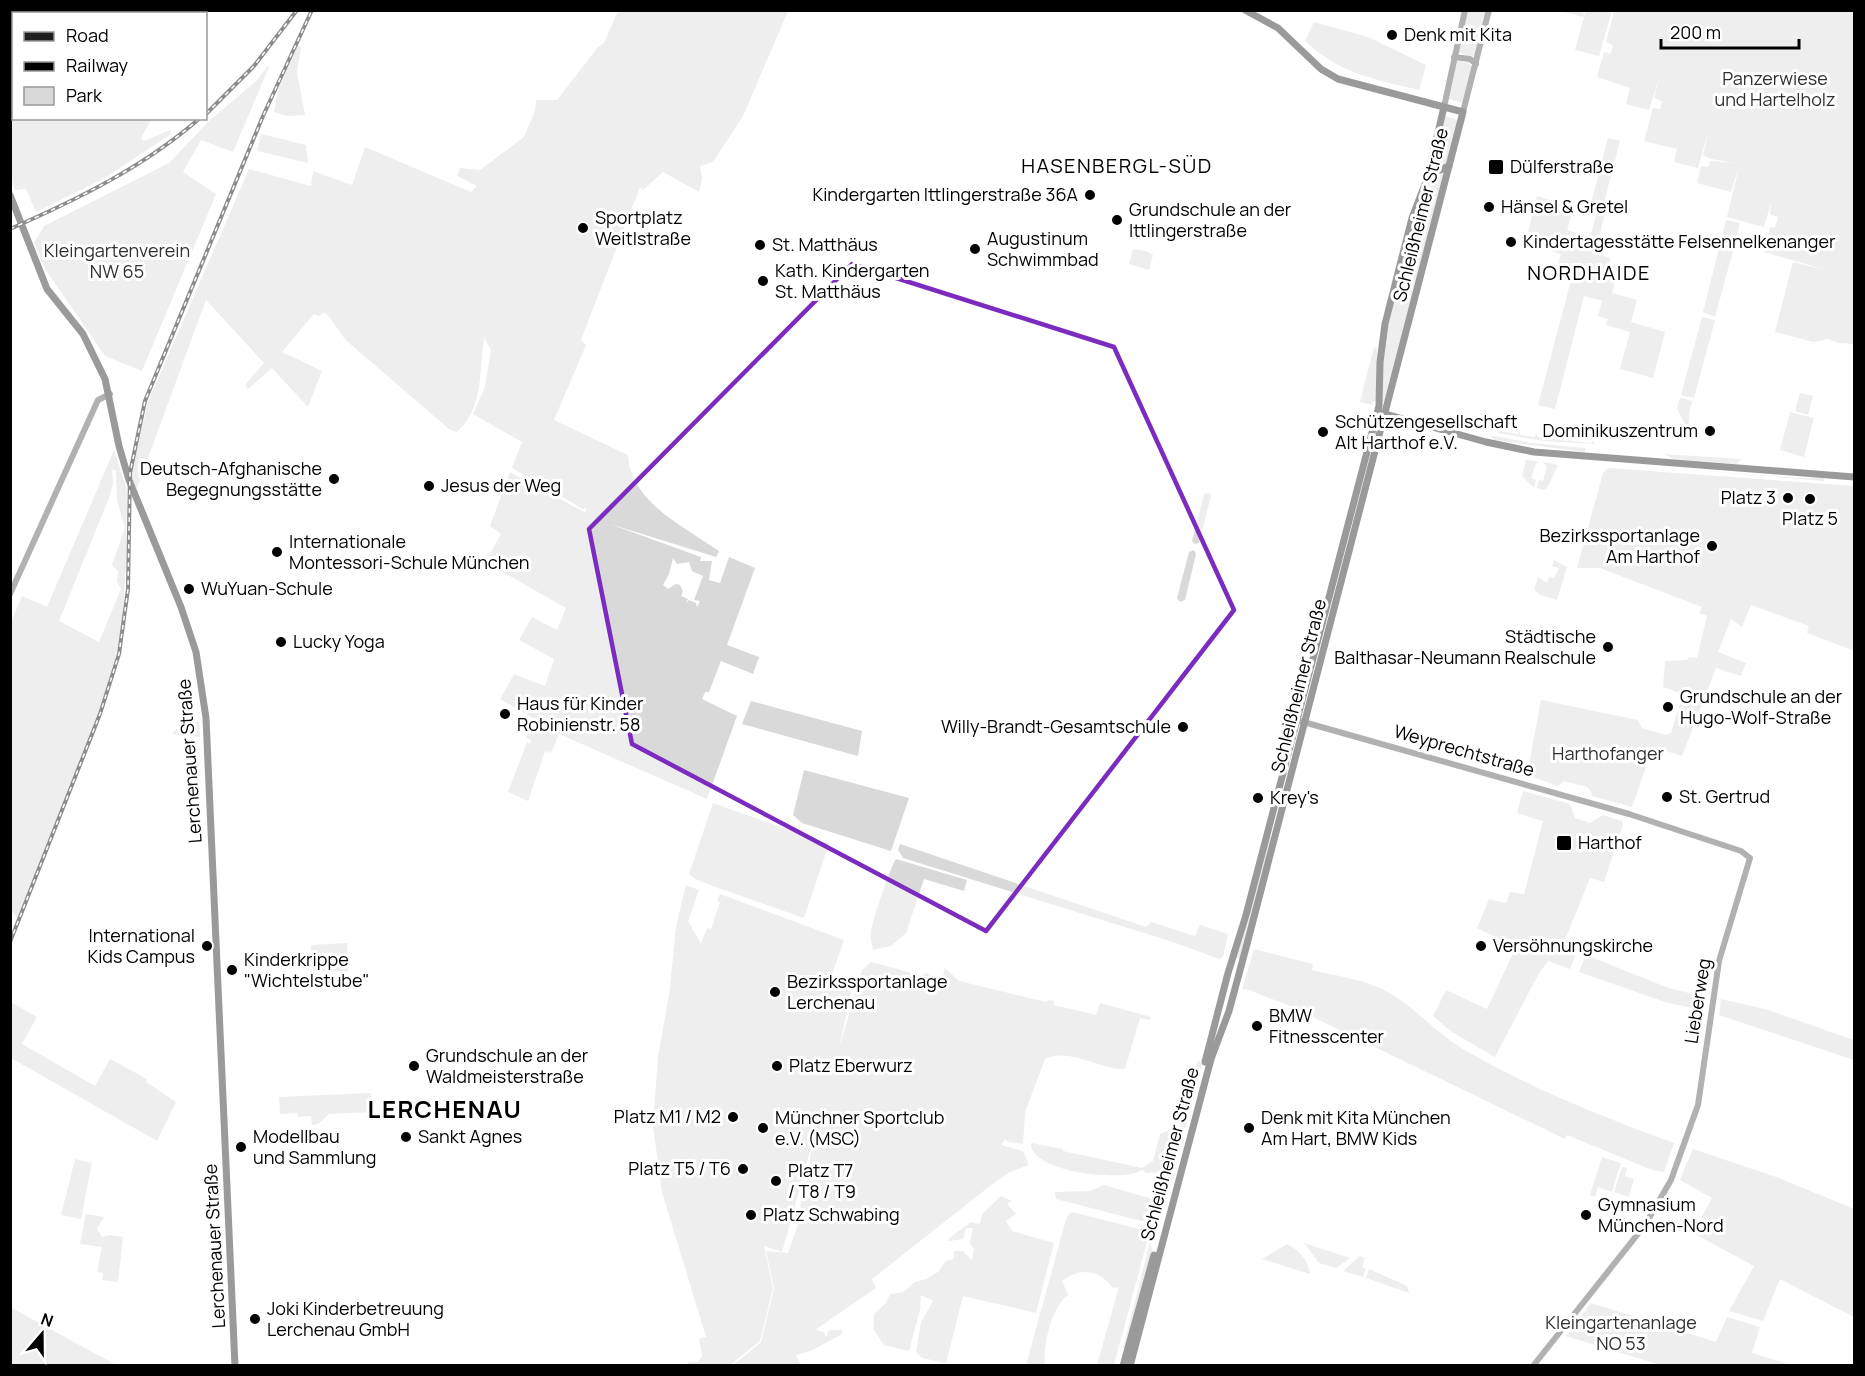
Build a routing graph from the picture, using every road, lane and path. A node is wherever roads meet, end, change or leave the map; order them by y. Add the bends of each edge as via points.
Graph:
1 (1245, 10) edge
2 (1465, 10) edge
3 (1490, 10) edge
4 (1454, 57) junction
5 (1476, 64) junction
6 (1444, 107) junction
7 (1463, 112) junction
8 (1431, 163) junction
9 (1449, 166) junction
10 (10, 195) edge
11 (110, 394) junction
12 (1377, 411) junction
13 (1385, 413) junction
14 (1371, 451) junction
15 (1854, 477) edge
16 (10, 594) edge
17 (1297, 720) junction
18 (1306, 722) junction
19 (1750, 858) joint
20 (235, 1365) edge
21 (1123, 1365) edge
22 (1130, 1365) edge
23 (1533, 1365) edge

1 - 6 main road via 1278,28 1321,69 1338,79
2 - 4 street, Schleißheimer Straße
3 - 5 street, Schleißheimer Straße
4 - 5 street
4 - 6 street, Schleißheimer Straße
5 - 7 street, Schleißheimer Straße
6 - 7 main road
6 - 8 main road, Schleißheimer Straße
7 - 9 main road, Schleißheimer Straße
8 - 9 main road via 1440,170
8 - 12 main road, Schleißheimer Straße via 1412,218 1385,324
9 - 13 main road, Schleißheimer Straße
10 - 11 main road, Lerchenauer Straße via 47,289 87,340
11 - 16 street via 98,400
11 - 20 main road, Lerchenauer Straße via 129,480 188,624 203,691
12 - 13 main road
12 - 14 main road, Schleißheimer Straße
13 - 14 main road, Schleißheimer Straße
13 - 15 main road via 1534,452
14 - 17 main road, Schleißheimer Straße
14 - 18 main road, Schleißheimer Straße
17 - 18 street, Weyprechtstraße
17 - 21 main road, Schleißheimer Straße
18 - 19 street, Weyprechtstraße via 1629,814 1741,851
18 - 22 main road, Schleißheimer Straße via 1231,1005 1210,1059
19 - 23 street, Lieberweg via 1719,961 1700,1096 1671,1180 1652,1216

